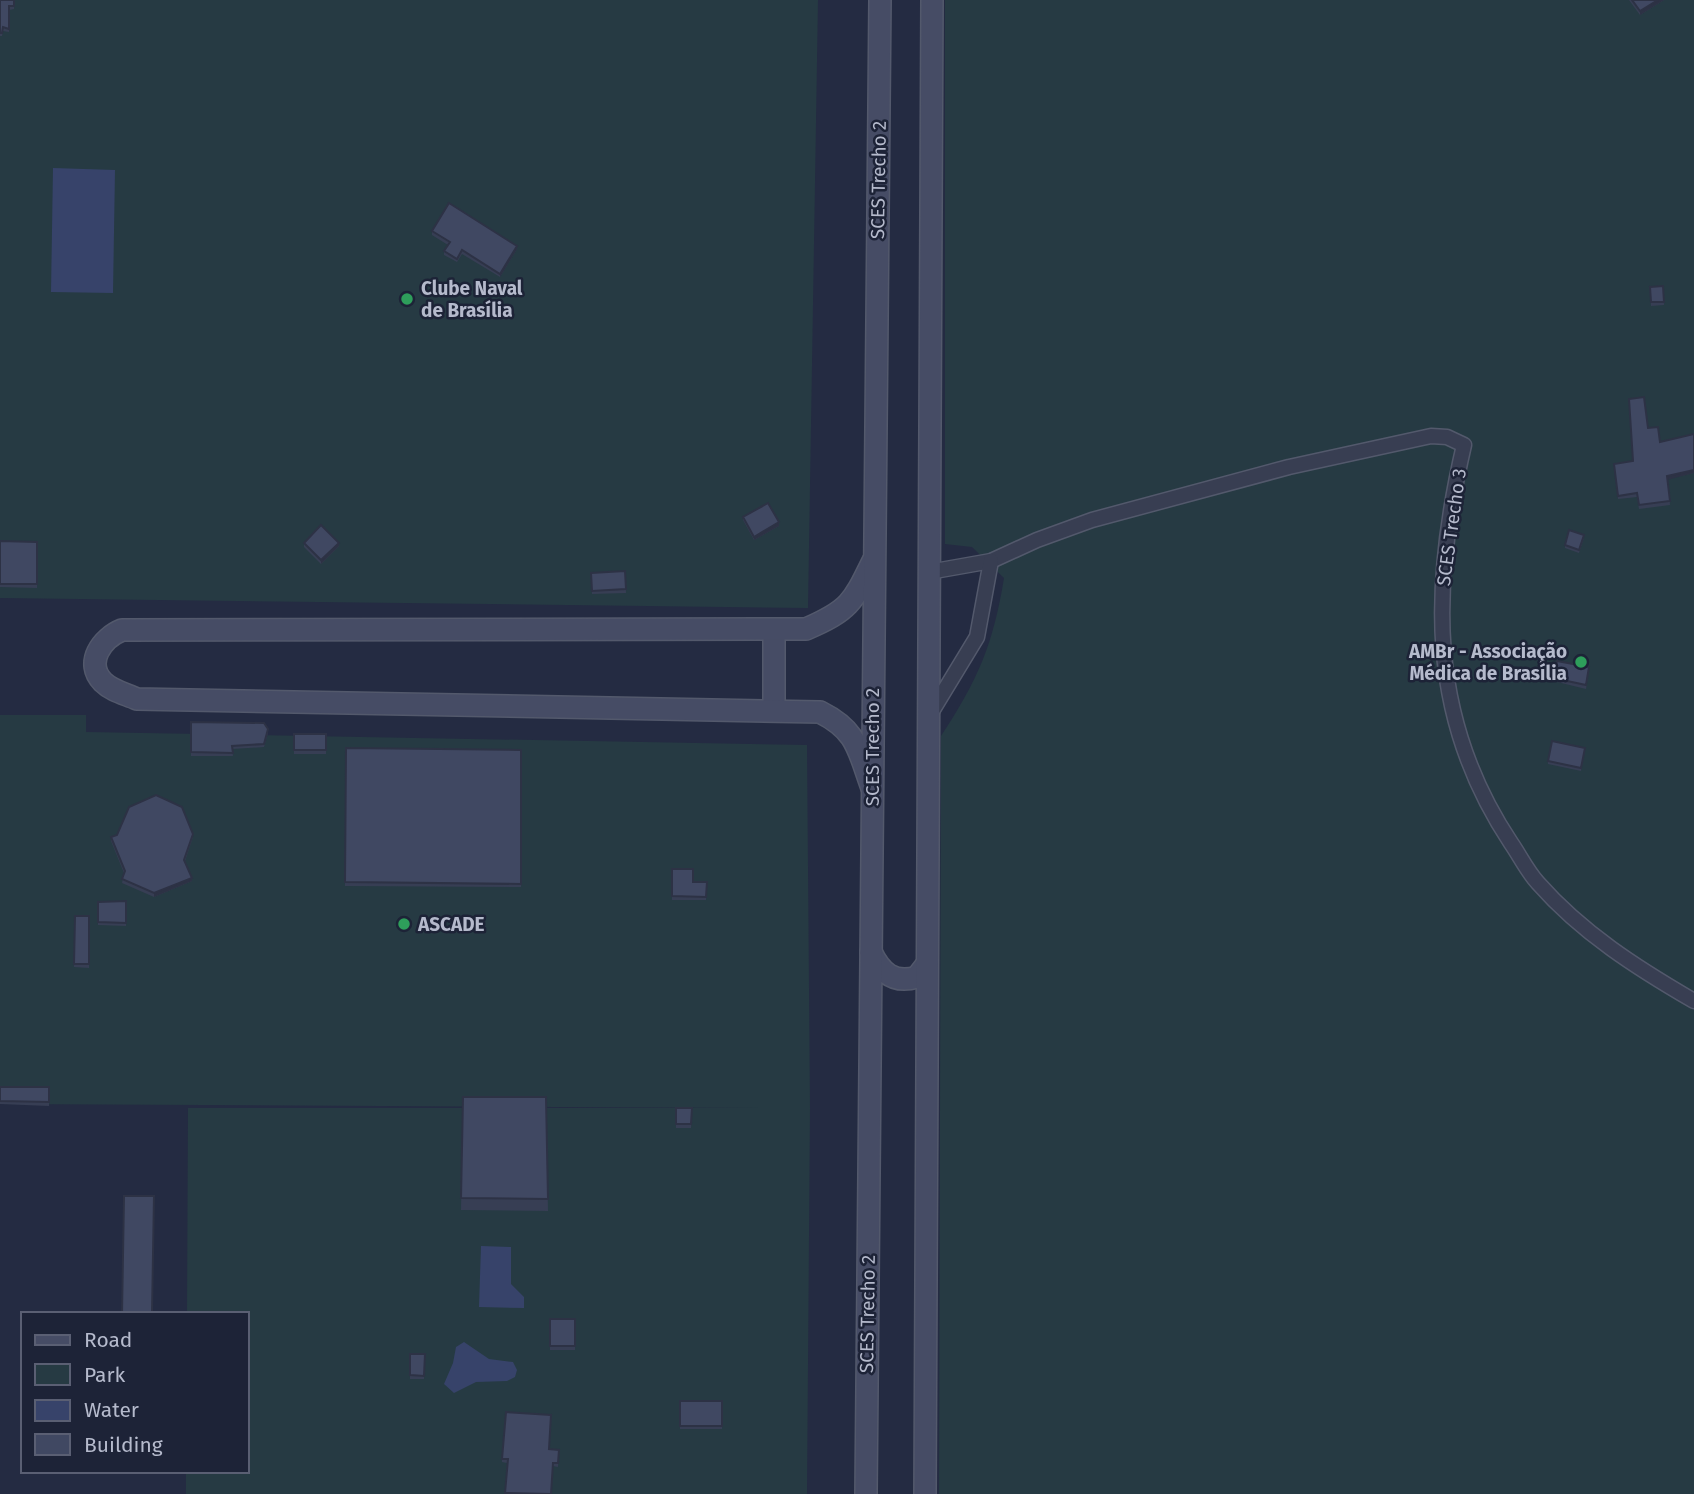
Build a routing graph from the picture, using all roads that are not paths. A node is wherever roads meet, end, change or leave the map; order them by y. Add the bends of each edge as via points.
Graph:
1 (880, 0) edge
2 (921, 0) edge
3 (932, 0) edge
4 (932, 22) junction
5 (873, 561) junction
6 (991, 561) junction
7 (929, 572) junction
8 (774, 631) junction
9 (774, 710) junction
10 (928, 718) junction
11 (872, 788) junction
12 (871, 950) junction
13 (927, 964) junction
14 (1694, 1001) edge
15 (866, 1494) edge
16 (925, 1494) edge

1 - 5 main road, SCES Trecho 2
2 - 4 main road via 923,12
3 - 4 main road
4 - 7 main road
5 - 8 main road via 853,601 834,617 806,629
5 - 11 main road, SCES Trecho 2
6 - 7 street, SCES Trecho 3
6 - 10 street via 977,637
6 - 14 street, SCES Trecho 3 via 1092,520 1289,467 1431,436 1464,445 1450,503 1441,578 1442,651 1458,733 1488,809 1536,881 1572,917 1631,964
7 - 10 main road
8 - 9 main road
8 - 9 main road via 122,630 107,636 97,651 96,668 112,689 137,699
9 - 11 main road via 820,712 843,723
10 - 13 main road
11 - 12 main road, SCES Trecho 2
12 - 13 main road via 885,974 894,979 917,977
12 - 15 main road, SCES Trecho 2
13 - 16 main road

